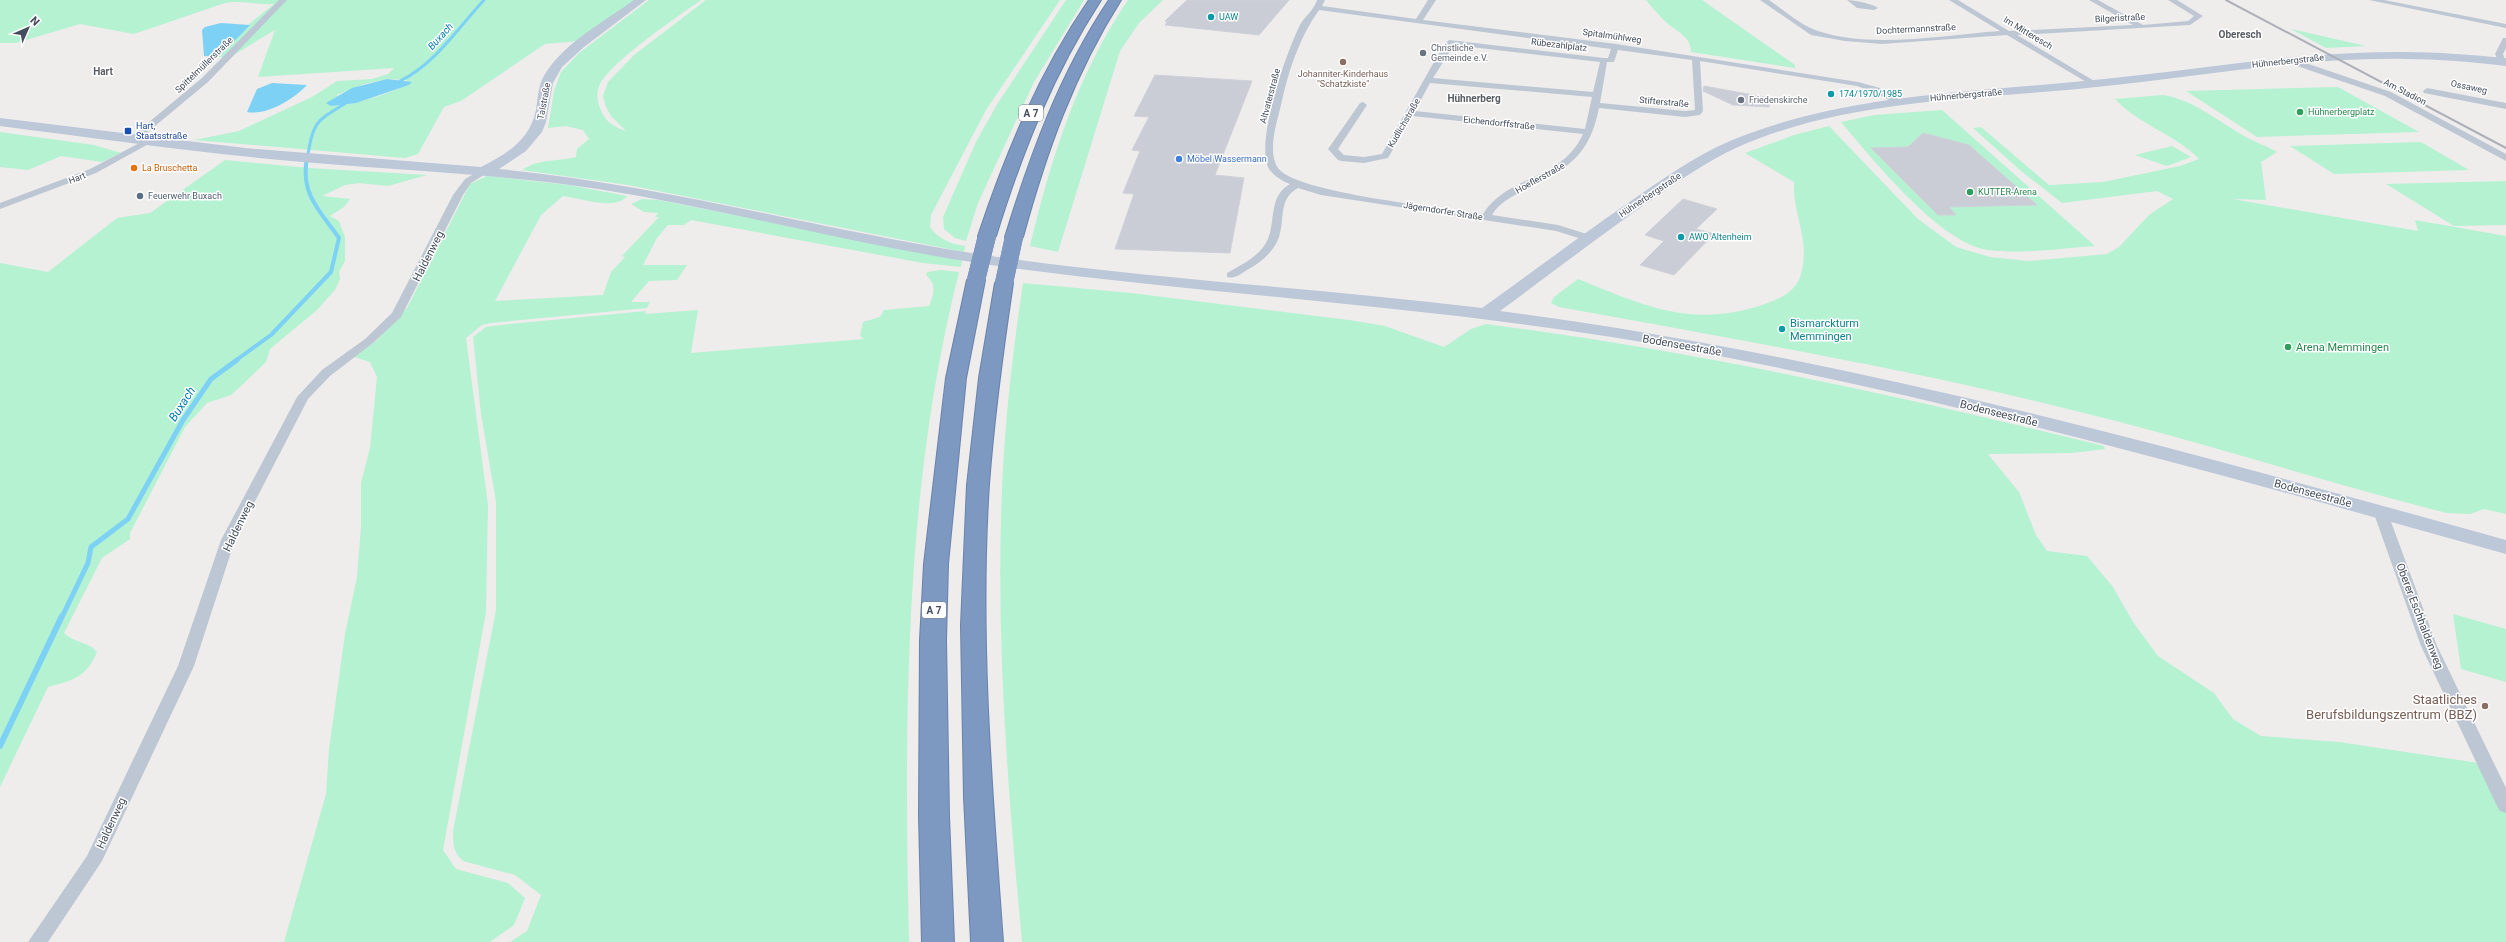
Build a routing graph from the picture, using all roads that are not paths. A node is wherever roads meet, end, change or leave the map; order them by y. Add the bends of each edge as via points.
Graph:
1 (284, 0) edge
2 (641, 0) edge
3 (1095, 0) edge
4 (1115, 0) edge
5 (1432, 0) edge
6 (1764, 0) edge
7 (1851, 0) edge
8 (1953, 0) edge
9 (2093, 0) edge
10 (2172, 0) edge
11 (2373, 0) edge
12 (1319, 4) edge
13 (1874, 8) dead end
14 (1419, 20) junction
15 (2506, 26) edge
16 (2143, 27) junction
17 (1522, 33) junction
18 (2008, 33) junction
19 (2506, 40) edge
20 (1458, 42) joint
21 (1616, 46) junction
22 (1511, 48) junction
23 (1696, 58) junction
24 (1604, 60) junction
25 (2288, 60) junction
26 (2504, 62) edge
27 (1428, 80) junction
28 (2093, 84) junction
29 (2428, 91) dead end
30 (1596, 95) junction
31 (1898, 102) junction
32 (1363, 105) dead end
33 (1596, 105) junction
34 (2506, 106) edge
35 (1410, 113) junction
36 (0, 122) edge
37 (1588, 132) junction
38 (134, 139) junction
39 (150, 141) junction
40 (2506, 158) edge
41 (484, 171) junction
42 (1297, 184) junction
43 (0, 206) edge
44 (1486, 217) junction
45 (1589, 238) junction
46 (1231, 276) dead end
47 (1485, 314) junction
48 (2380, 511) junction
49 (2506, 547) edge
50 (2506, 806) edge
51 (37, 942) edge
52 (938, 942) edge
53 (987, 942) edge

1 - 38 street, Spittelmüllerstraße via 205,80
2 - 41 main road, Talstraße via 558,64 547,82 540,122 535,134 518,151
3 - 52 highway, A 7, bridge via 1057,62 1030,116 1006,175 976,280 956,378 936,564 933,640
4 - 53 highway, A 7, bridge via 1081,57 1055,111 1032,176 1014,237 988,378 978,485 974,625 978,797
5 - 14 street
6 - 18 street, Dochtermannstraße via 1814,32 1845,39 1882,42
7 - 13 street via 1860,6
8 - 18 street, Im Mitteresch
9 - 16 street
10 - 16 street, Bilgeristraße via 2199,16 2190,23
11 - 15 street
12 - 14 street, Spitalmühlweg
12 - 42 street, Altvaterstraße via 1305,24 1290,60 1269,143 1268,156 1274,168
14 - 17 street, Spitalmühlweg
16 - 18 street, Bilgeristraße
17 - 21 street, Spitalmühlweg
17 - 22 street, Rübezahlplatz
18 - 28 street, Im Mitteresch
19 - 26 street via 2499,57
20 - 22 street, Rübezahlplatz
20 - 27 street, Kudlichstraße via 1447,46
21 - 23 street, Spitalmühlweg
21 - 24 street via 1611,60
22 - 24 street, Rübezahlplatz
23 - 31 street, Spitalmühlweg via 1858,84 1877,90
23 - 33 street, Stifterstraße via 1699,111 1697,113
24 - 30 street, Hoeflerstraße
25 - 26 main road, Hühnerbergstraße via 2390,56
25 - 28 main road, Hühnerbergstraße
25 - 40 street, Am Stadion via 2388,94
27 - 30 street
27 - 35 street, Kudlichstraße
28 - 31 main road, Hühnerbergstraße
29 - 34 street, Ossaweg
30 - 33 street, Hoeflerstraße
31 - 45 main road, Hühnerbergstraße via 1820,116 1735,144 1683,172
32 - 35 street, Kudlichstraße via 1333,149 1341,158 1364,160 1385,156
33 - 37 street, Hoeflerstraße via 1594,120
35 - 37 street, Eichendorffstraße
36 - 38 main road, Bodenseestraße
37 - 44 street, Hoeflerstraße via 1571,160 1558,170 1494,204
38 - 39 main road, Bodenseestraße
39 - 41 main road, Bodenseestraße via 288,156
39 - 43 street, Hart via 93,171
41 - 47 main road, Bodenseestraße via 602,186 949,254 1049,268
41 - 51 street, Haldenweg via 468,181 458,195 396,315 369,341 326,373 303,397 228,540 186,666 93,861
42 - 44 street, Jägerndorfer Straße via 1340,196
42 - 46 street via 1286,190 1280,198 1274,237 1265,251 1251,264
44 - 45 street, Jägerndorfer Straße via 1558,228
45 - 47 main road, Hühnerbergstraße
47 - 48 main road, Bodenseestraße via 1617,333 1850,378 2121,442
48 - 49 main road, Bodenseestraße
48 - 50 street, Oberer Eschhaldenweg via 2429,646

